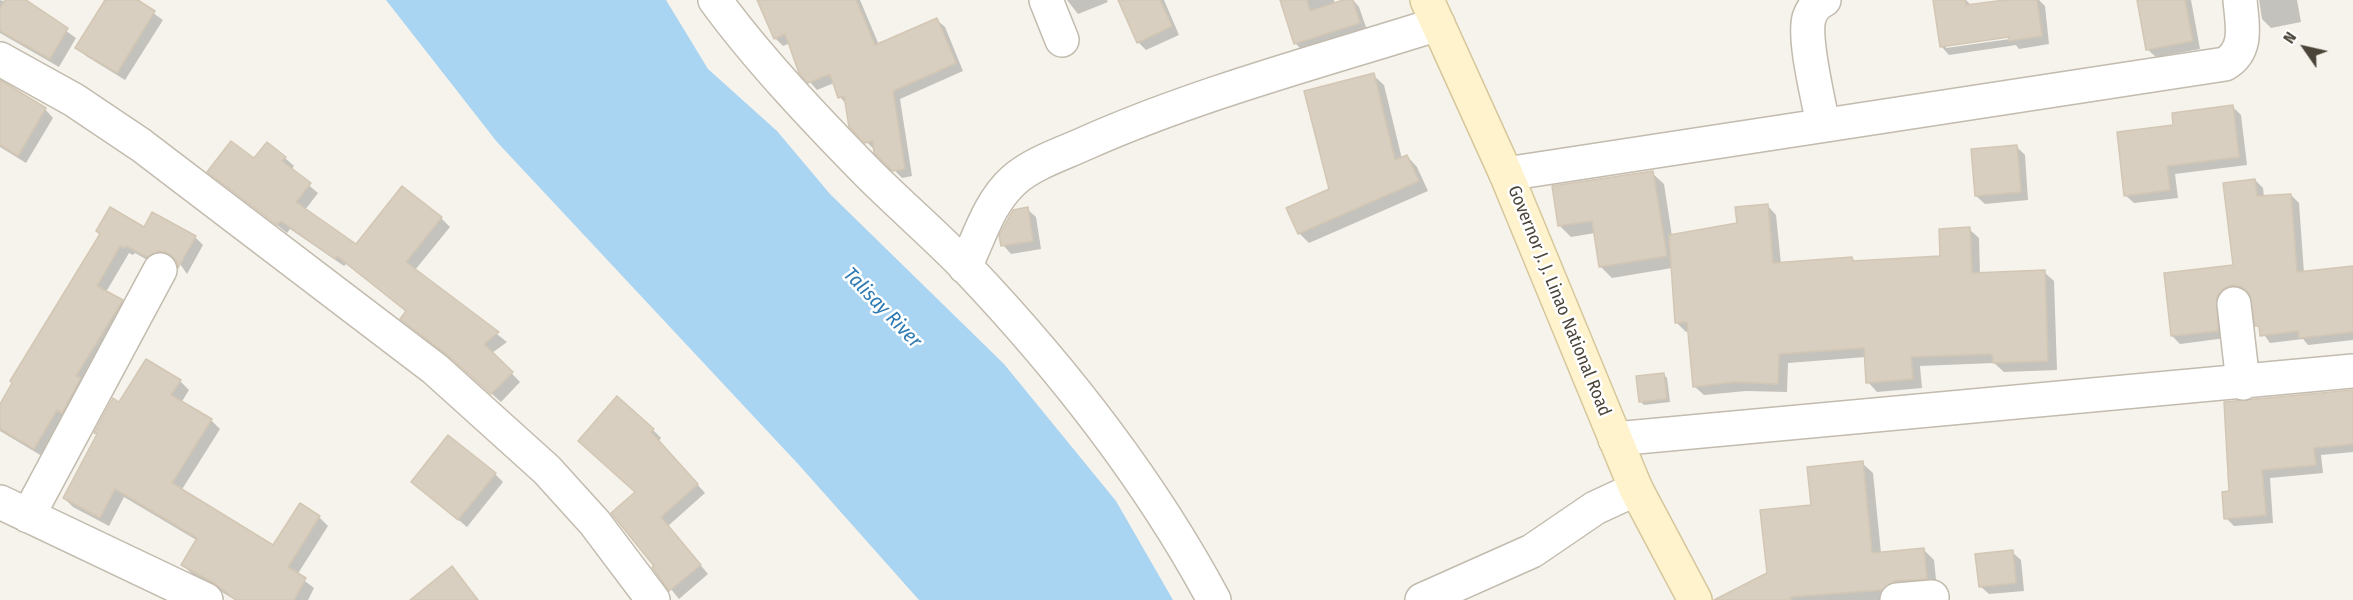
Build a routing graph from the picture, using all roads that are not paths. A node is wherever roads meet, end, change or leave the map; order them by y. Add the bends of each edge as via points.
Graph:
1 (715, 0) edge
2 (1046, 0) edge
3 (1824, 0) edge
4 (2240, 0) edge
5 (1433, 12) edge
6 (1062, 40) dead end
7 (0, 59) edge
8 (1823, 125) junction
9 (1506, 174) junction
10 (965, 267) junction
11 (160, 270) dead end
12 (2234, 304) dead end
13 (2353, 372) edge
14 (2243, 383) junction
15 (1616, 439) junction
16 (1636, 489) junction
17 (14, 509) edge
18 (1932, 597) dead end
19 (206, 600) edge
20 (653, 600) edge
21 (1214, 600) edge
22 (1422, 600) edge
23 (1695, 600) edge
24 (1897, 600) edge

1 - 10 street via 822,124
2 - 6 street
3 - 8 street via 1808,19 1810,56
4 - 8 street via 2242,42 2233,59 2225,64
5 - 9 main road, Governor J. J. Linao National Road
5 - 10 street via 1112,131 1039,164 1014,179 1001,195
7 - 20 street via 74,100 141,145 435,369 547,470 596,523
8 - 9 street
9 - 15 main road, Governor J. J. Linao National Road
10 - 21 street via 1050,360 1113,439 1156,499
11 - 17 street
12 - 14 street
13 - 14 street
14 - 15 street
15 - 16 main road, Governor J. J. Linao National Road
16 - 22 street via 1595,508 1532,551
16 - 23 main road, Governor J. J. Linao National Road
17 - 19 street
18 - 24 street

